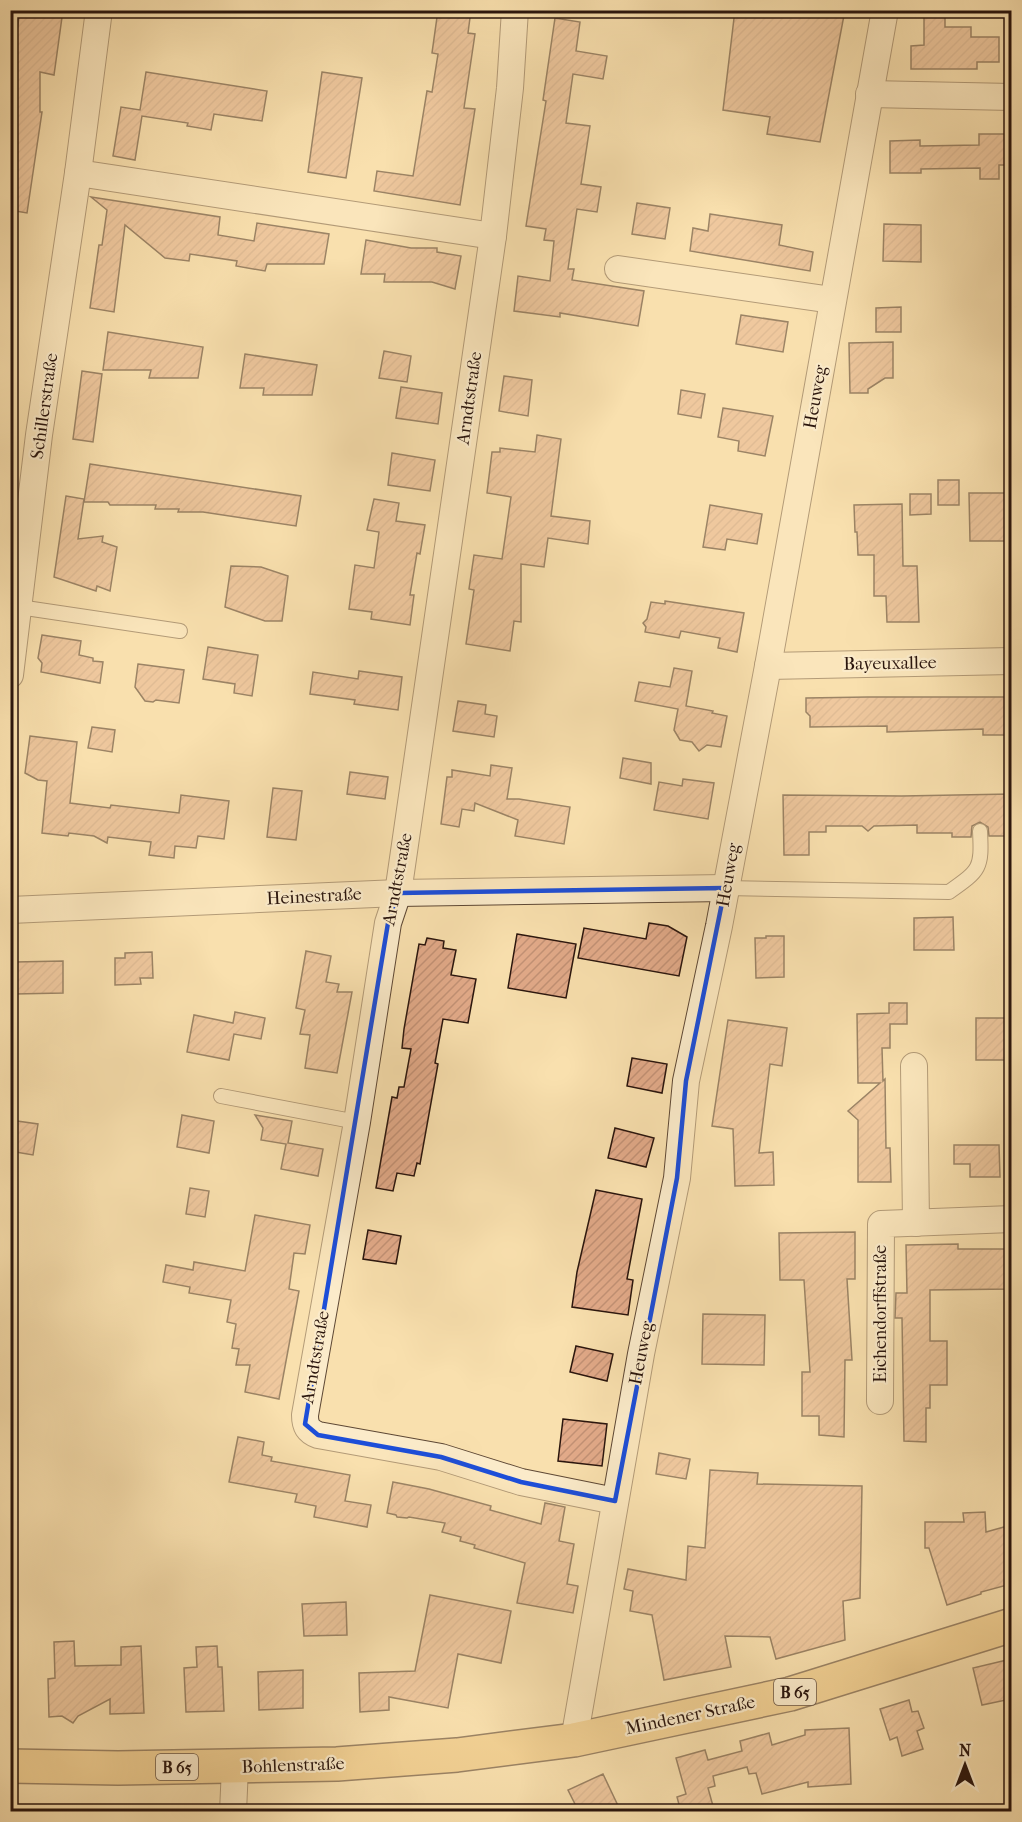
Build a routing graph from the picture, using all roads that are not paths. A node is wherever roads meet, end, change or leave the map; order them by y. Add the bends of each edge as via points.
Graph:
1 (99, 10) edge
2 (515, 10) edge
3 (885, 10) edge
4 (869, 94) junction
5 (1011, 97) edge
6 (78, 173) junction
7 (493, 236) junction
8 (618, 269) dead end
9 (832, 300) junction
10 (19, 607) junction
11 (180, 631) dead end
12 (1011, 661) edge
13 (768, 666) junction
14 (10, 675) edge
15 (980, 831) dead end
16 (725, 888) junction
17 (398, 892) junction
18 (10, 910) edge
19 (914, 1066) dead end
20 (221, 1096) dead end
21 (357, 1122) junction
22 (1011, 1219) edge
23 (915, 1223) junction
24 (880, 1401) dead end
25 (615, 1502) junction
26 (1011, 1625) edge
27 (574, 1740) junction
28 (10, 1766) edge
29 (236, 1767) junction
30 (233, 1812) edge

1 - 6 street, Schillerstraße
2 - 7 street, Arndtstraße
3 - 4 street, Heuweg
4 - 5 street
4 - 9 street, Heuweg
6 - 7 street
6 - 10 street, Schillerstraße via 39,435
7 - 17 street, Arndtstraße
8 - 9 street
9 - 13 street, Heuweg
10 - 11 lane
10 - 14 street, Schillerstraße
12 - 13 street, Bayeuxallee
13 - 16 street, Heuweg
15 - 16 lane via 977,871 949,892
16 - 17 street, Heinestraße
16 - 25 street, Heuweg via 686,1081 677,1179
17 - 18 street, Heinestraße
17 - 21 street, Arndtstraße via 388,923
19 - 23 street
20 - 21 lane
21 - 25 street, Arndtstraße via 305,1424 318,1436 441,1457 521,1482
22 - 23 street, Eichendorffstraße
23 - 24 street, Eichendorffstraße via 881,1224
25 - 27 street, Heuweg
26 - 27 main road, Mindener Straße / B 65 via 790,1694
27 - 29 main road, Bohlenstraße / B 65 via 457,1755
28 - 29 main road, Bohlenstraße / B 65
29 - 30 street

